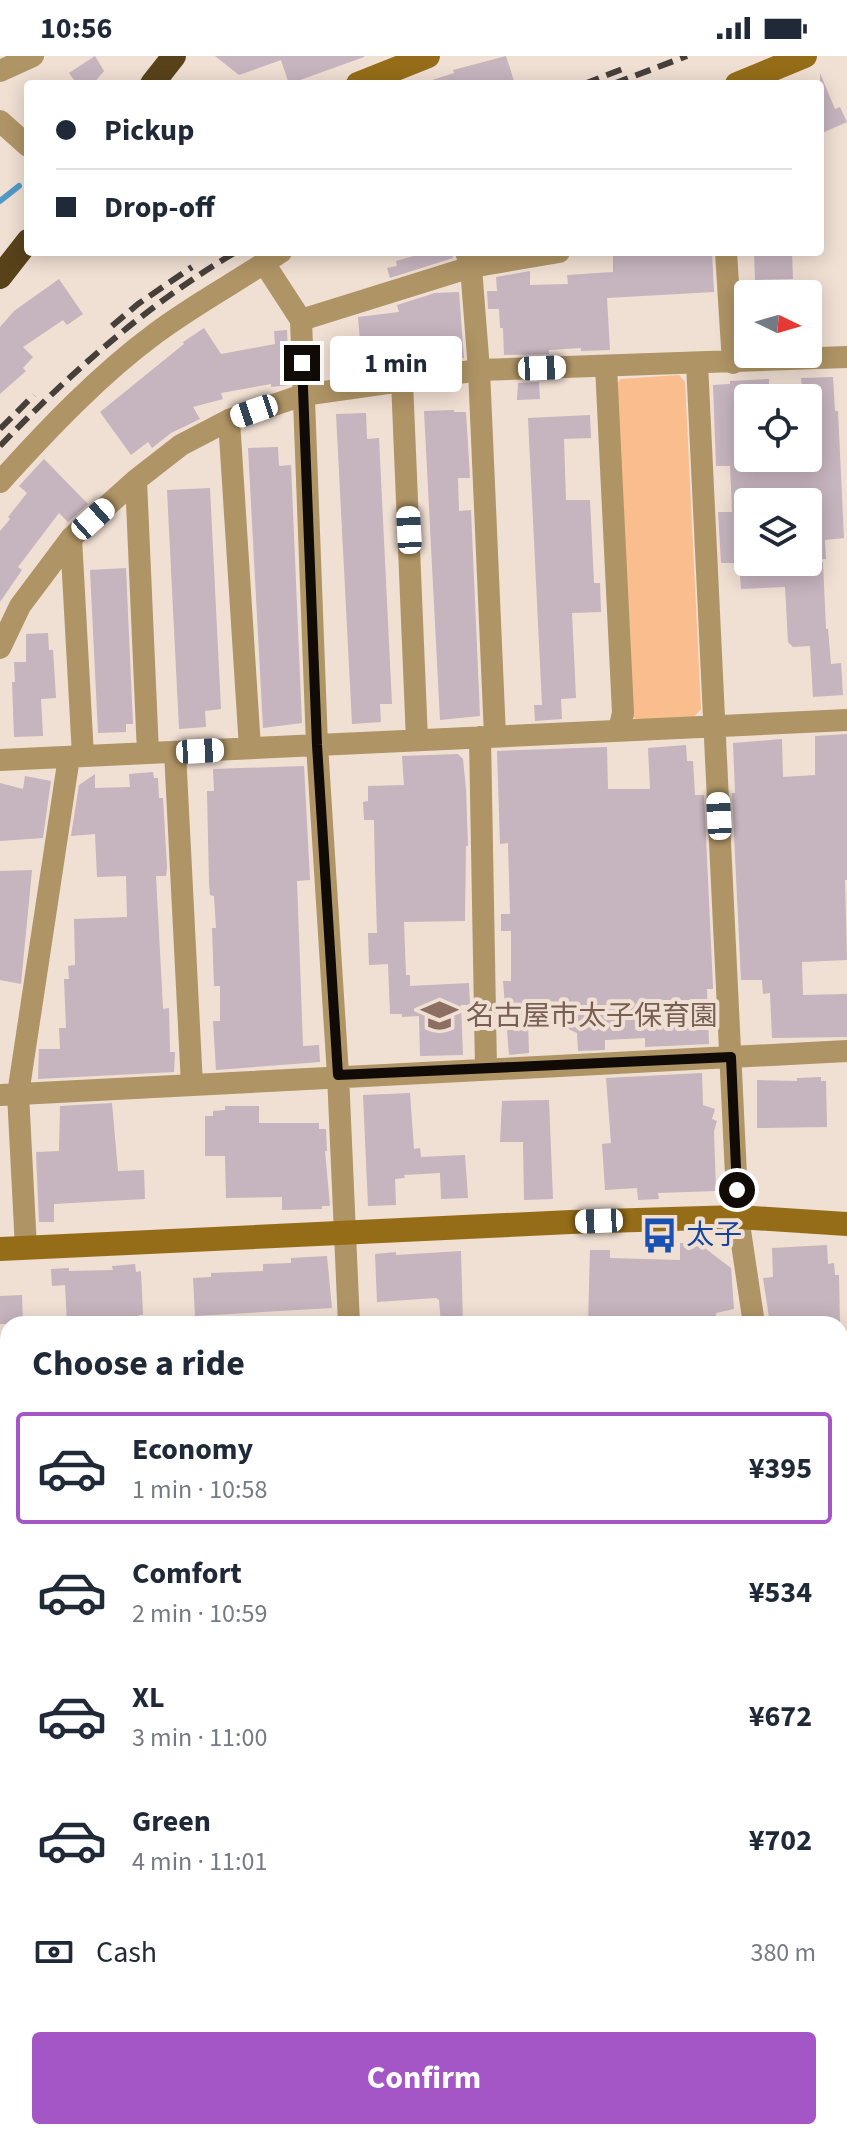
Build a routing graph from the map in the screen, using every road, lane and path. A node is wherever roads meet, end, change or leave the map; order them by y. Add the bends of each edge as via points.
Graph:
1 (33, 56) edge
2 (174, 56) edge
3 (428, 56) edge
4 (805, 56) edge
5 (0, 71) edge
6 (155, 80) edge
7 (368, 80) edge
8 (747, 80) edge
9 (0, 121) edge
10 (24, 142) edge
11 (24, 246) edge
12 (507, 256) edge
13 (726, 256) edge
14 (272, 258) edge
15 (468, 259) edge
16 (0, 277) edge
17 (301, 320) junction
18 (847, 357) edge
19 (697, 363) junction
20 (733, 363) junction
21 (606, 366) junction
22 (479, 370) junction
23 (402, 381) junction
24 (303, 395) junction
25 (229, 420) junction
26 (136, 480) junction
27 (0, 482) edge
28 (71, 538) junction
29 (0, 648) edge
30 (847, 720) edge
31 (714, 726) junction
32 (619, 730) junction
33 (487, 736) junction
34 (417, 740) junction
35 (317, 745) junction
36 (250, 748) junction
37 (175, 752) junction
38 (148, 753) junction
39 (76, 756) junction
40 (0, 760) edge
41 (847, 1051) edge
42 (731, 1057) junction
43 (486, 1069) junction
44 (338, 1075) junction
45 (192, 1085) junction
46 (9, 1094) edge
47 (738, 1217) junction
48 (847, 1224) edge
49 (345, 1232) junction
50 (26, 1248) junction
51 (0, 1249) edge
52 (349, 1316) edge
53 (753, 1316) edge

1 - 5 street
2 - 6 highway
3 - 7 street
4 - 8 street
9 - 10 street
11 - 16 highway
12 - 15 street
13 - 20 street
14 - 17 street
14 - 27 street via 155,333 91,388
15 - 17 street
15 - 22 street
17 - 24 street
18 - 20 street
19 - 20 street
19 - 21 street
19 - 31 street
21 - 22 street
21 - 32 street via 623,713
22 - 23 street
22 - 33 street
23 - 24 street
23 - 34 street
24 - 25 street
24 - 35 street
25 - 26 street via 181,445
25 - 36 street
26 - 28 street
26 - 38 street
28 - 29 street via 20,606
28 - 39 street
30 - 31 street
31 - 32 street
31 - 42 street
32 - 33 street
33 - 34 street
33 - 43 street
34 - 35 street
35 - 36 street
35 - 44 street
36 - 37 street
37 - 38 street
37 - 45 street
38 - 39 street
39 - 40 street
39 - 46 street
41 - 42 street
42 - 43 street
42 - 47 street
43 - 44 street
44 - 45 street
44 - 49 street
45 - 46 street
46 - 50 street
47 - 48 street
47 - 49 street
47 - 53 street
49 - 50 street
49 - 52 street
50 - 51 street

